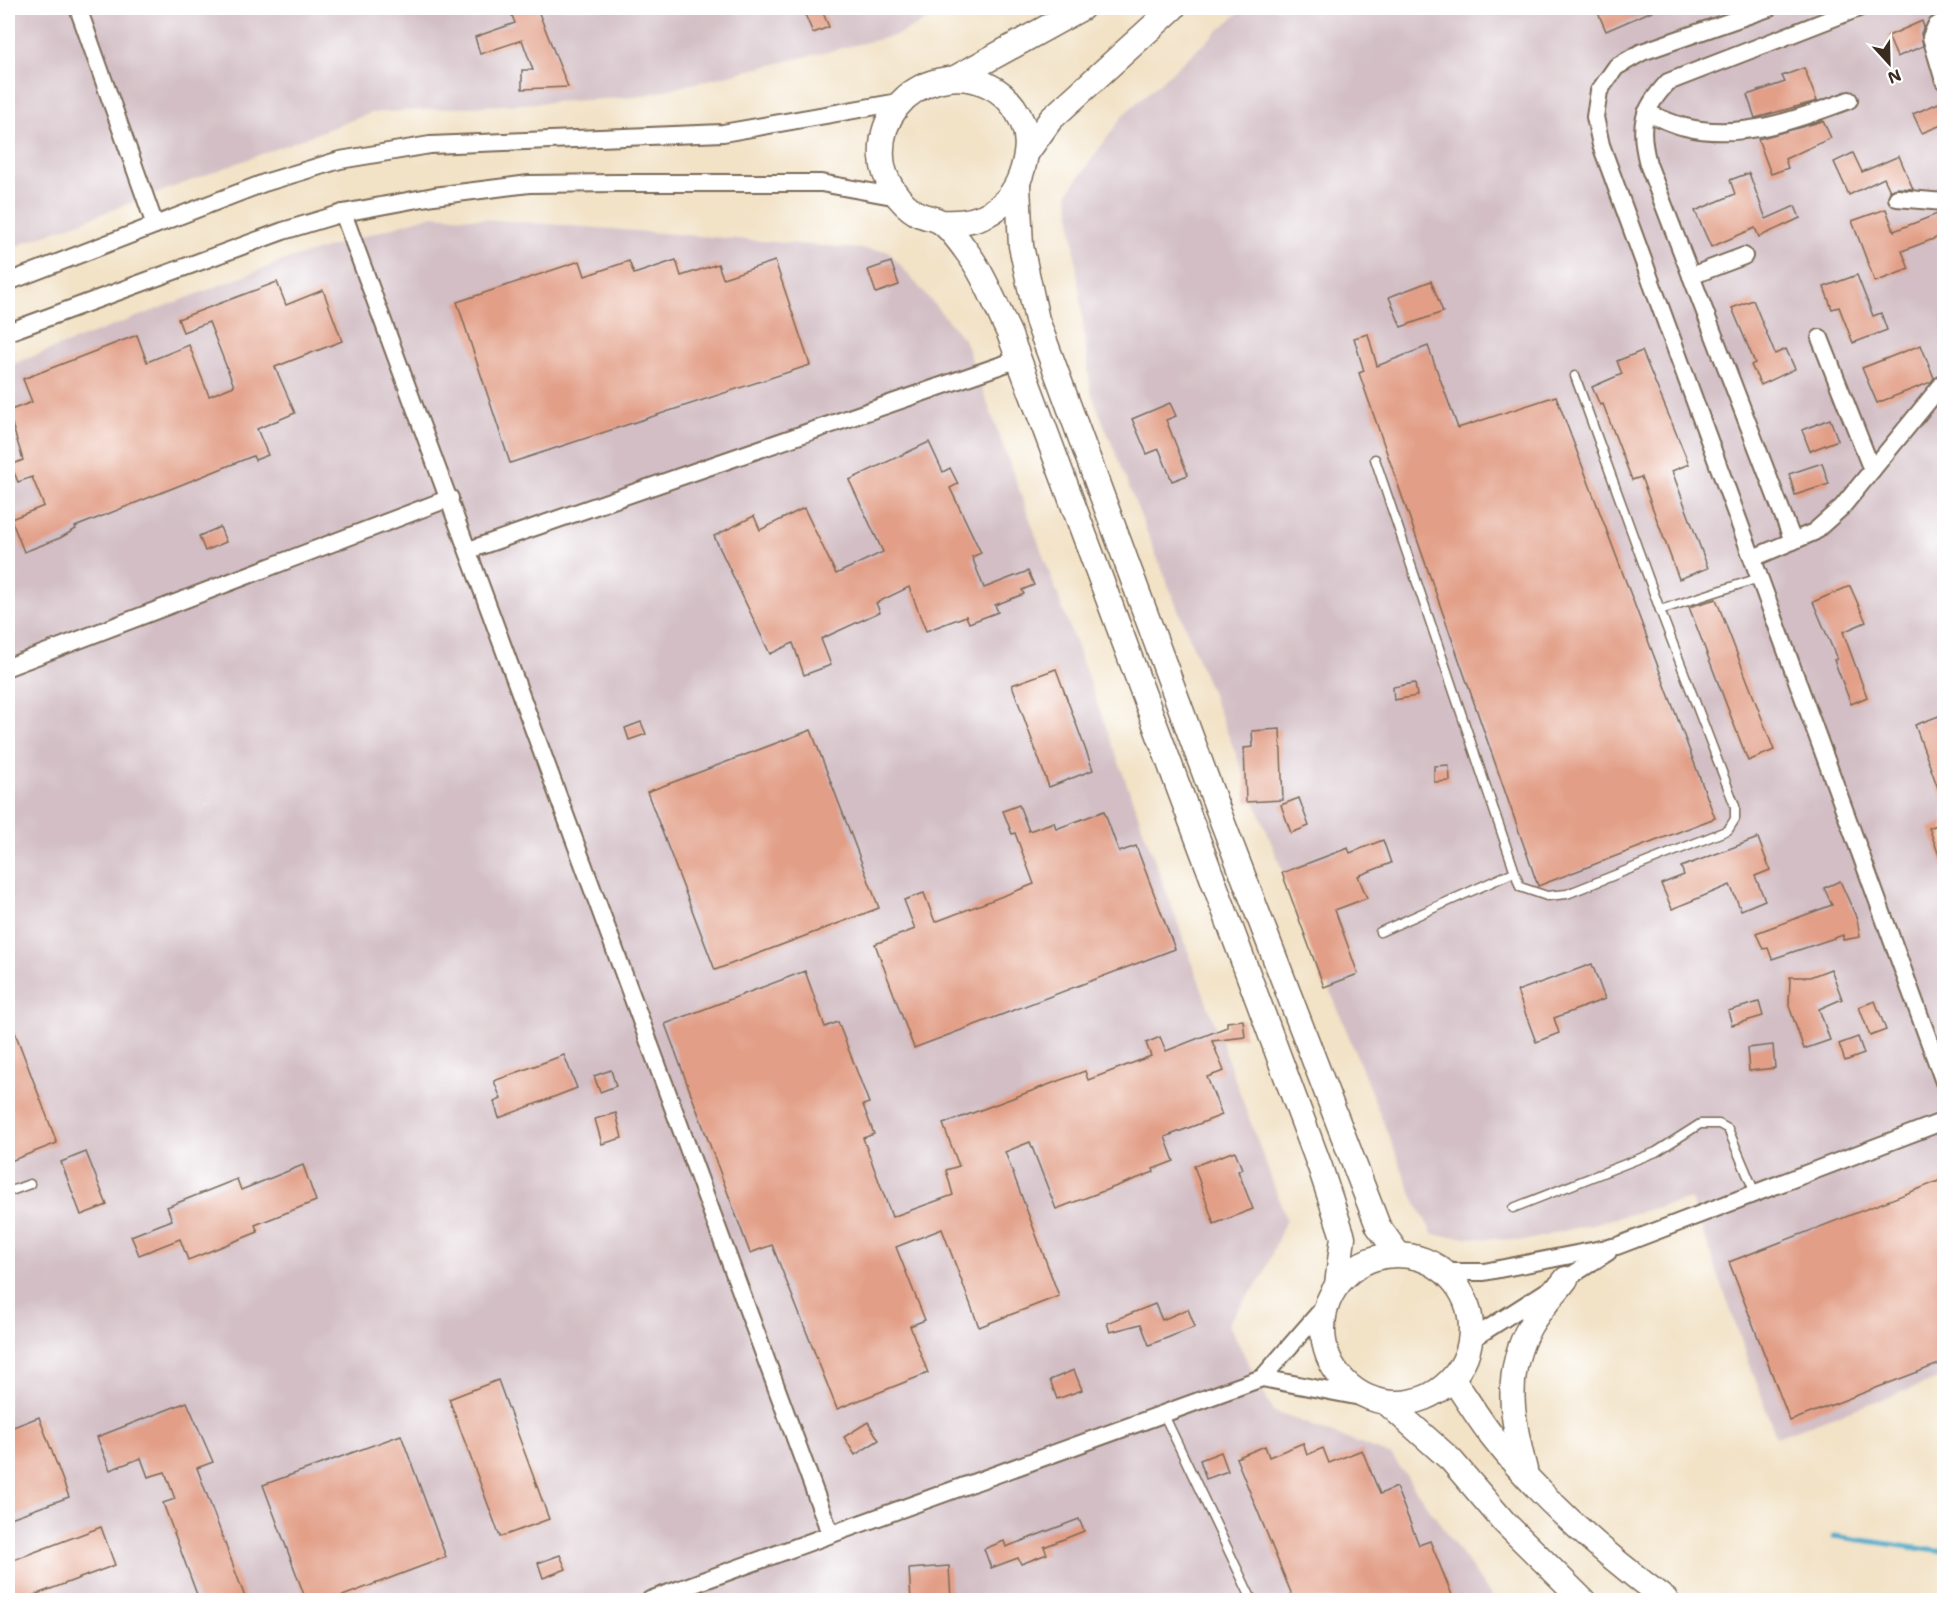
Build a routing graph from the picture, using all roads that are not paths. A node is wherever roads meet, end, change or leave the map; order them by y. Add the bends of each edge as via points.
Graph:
1 (78, 8) edge
2 (1082, 8) edge
3 (1173, 8) edge
4 (1769, 8) edge
5 (1859, 8) edge
6 (1944, 21) edge
7 (955, 78) junction
8 (1944, 81) edge
9 (1849, 100) dead end
10 (899, 102) junction
11 (1646, 113) junction
12 (1028, 151) junction
13 (1018, 186) junction
14 (898, 196) junction
15 (1897, 198) dead end
16 (1944, 202) edge
17 (343, 213) junction
18 (941, 222) junction
19 (155, 225) junction
20 (1744, 256) dead end
21 (1691, 276) junction
22 (8, 282) edge
23 (8, 332) edge
24 (1821, 338) dead end
25 (1019, 359) junction
26 (1575, 376) dead end
27 (1944, 382) edge
28 (1375, 459) dead end
29 (1872, 470) junction
30 (450, 498) junction
31 (1793, 541) junction
32 (469, 550) junction
33 (1753, 558) junction
34 (1760, 578) junction
35 (1660, 610) junction
36 (8, 668) edge
37 (1514, 872) junction
38 (1380, 932) dead end
39 (1944, 1082) edge
40 (1944, 1121) edge
41 (30, 1184) dead end
42 (8, 1192) edge
43 (1755, 1193) junction
44 (1513, 1208) dead end
45 (1617, 1246) junction
46 (1398, 1254) junction
47 (1446, 1272) junction
48 (1566, 1279) junction
49 (1332, 1295) junction
50 (1472, 1339) junction
51 (1262, 1378) junction
52 (1453, 1379) junction
53 (1377, 1401) junction
54 (1164, 1415) junction
55 (1527, 1475) junction
56 (830, 1533) junction
57 (650, 1600) edge
58 (1252, 1600) edge
59 (1583, 1600) edge
60 (1666, 1600) edge

1 - 19 street
2 - 7 street
3 - 12 street via 1051,119
4 - 33 street via 1642,52 1616,67 1599,92 1595,117 1601,145
5 - 11 street via 1668,81
6 - 8 street via 1936,26 1931,37
7 - 10 street via 924,84
7 - 12 street via 996,90 1017,111
9 - 11 street via 1807,115 1740,130 1686,127
10 - 14 street via 885,125 882,159 889,184
10 - 19 street via 723,133 430,145 340,160 264,183
11 - 21 street via 1642,141 1648,164
12 - 13 street
13 - 18 street via 1006,202 985,216 958,223
13 - 46 street via 1021,246 1037,320 1373,1215
14 - 17 street via 821,183 529,184
14 - 18 street via 917,213
15 - 16 street
17 - 23 street via 283,231
17 - 30 street
18 - 25 street via 973,260
19 - 22 street
20 - 21 street
21 - 31 street
24 - 29 street
25 - 32 street
25 - 49 street via 1320,1167 1343,1237
26 - 35 lane
27 - 29 street
28 - 37 lane
29 - 31 street via 1842,507 1814,532
30 - 32 street
30 - 36 street
31 - 33 street
32 - 56 street
33 - 34 street
34 - 35 lane
34 - 39 street
35 - 37 lane via 1735,806 1735,819 1728,830 1567,894 1547,896 1531,892 1520,887
37 - 38 lane
40 - 43 street
41 - 42 lane
43 - 44 lane via 1728,1129 1719,1124 1700,1124 1656,1152
43 - 45 street
45 - 47 street via 1484,1272
45 - 48 street
46 - 47 street via 1424,1259
46 - 49 street via 1374,1258 1353,1269
47 - 50 street via 1463,1292 1471,1317
48 - 50 street
48 - 55 street via 1530,1326 1511,1380 1511,1411
49 - 51 street
49 - 53 street via 1322,1326 1324,1348 1333,1369 1348,1386
50 - 52 street via 1466,1360
51 - 53 street
51 - 54 street
52 - 53 street via 1434,1394 1412,1402
52 - 55 street via 1492,1437
53 - 59 street via 1451,1460 1505,1523
54 - 56 street
54 - 58 lane
55 - 60 street via 1638,1580
56 - 57 street

